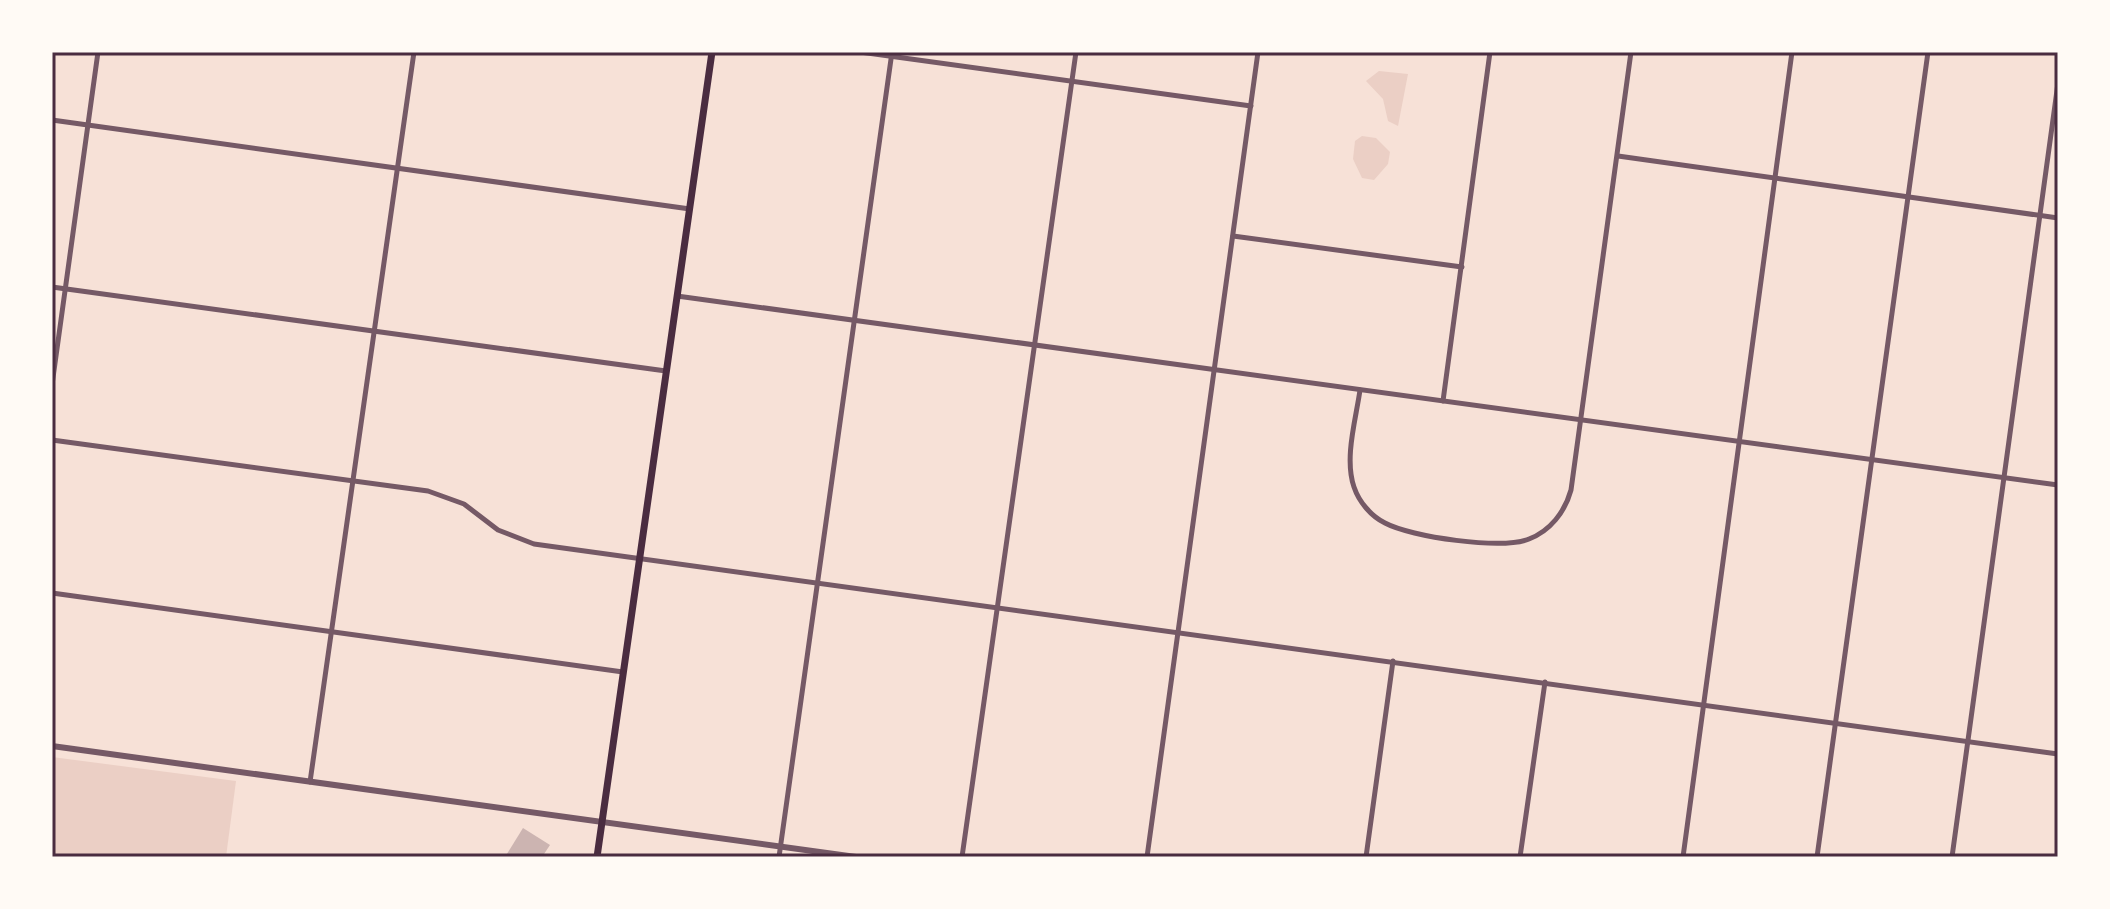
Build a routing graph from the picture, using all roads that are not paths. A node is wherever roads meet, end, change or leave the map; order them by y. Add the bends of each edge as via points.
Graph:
1 (98, 52) edge
2 (414, 52) edge
3 (712, 52) edge
4 (860, 52) edge
5 (1076, 52) edge
6 (1258, 52) edge
7 (1490, 52) edge
8 (1631, 52) edge
9 (1792, 52) edge
10 (1928, 52) edge
11 (892, 54) edge
12 (1072, 81) junction
13 (2058, 83) edge
14 (1251, 106) junction
15 (52, 120) edge
16 (87, 125) junction
17 (1618, 156) junction
18 (398, 168) junction
19 (1773, 178) junction
20 (1909, 197) junction
21 (690, 209) junction
22 (2040, 215) junction
23 (2058, 218) edge
24 (1233, 236) junction
25 (1462, 267) junction
26 (52, 287) edge
27 (66, 288) junction
28 (677, 296) junction
29 (856, 320) junction
30 (374, 331) junction
31 (1036, 343) junction
32 (1215, 369) junction
33 (666, 371) junction
34 (52, 385) edge
35 (1360, 390) junction
36 (1443, 401) junction
37 (1582, 419) junction
38 (52, 440) edge
39 (1741, 443) junction
40 (1872, 460) junction
41 (2004, 478) junction
42 (353, 481) junction
43 (2058, 485) edge
44 (639, 558) junction
45 (818, 583) junction
46 (52, 593) edge
47 (998, 607) junction
48 (332, 631) junction
49 (1178, 632) junction
50 (1393, 661) junction
51 (623, 672) junction
52 (1545, 682) junction
53 (1704, 706) junction
54 (1836, 724) junction
55 (1968, 741) junction
56 (52, 746) edge
57 (2058, 754) edge
58 (310, 782) junction
59 (602, 823) junction
60 (780, 847) junction
61 (597, 857) edge
62 (779, 857) edge
63 (856, 857) edge
64 (962, 857) edge
65 (1147, 857) edge
66 (1366, 857) edge
67 (1520, 857) edge
68 (1683, 857) edge
69 (1817, 857) edge
70 (1952, 857) edge

1 - 16 street
2 - 18 street
3 - 21 main road
4 - 11 street
5 - 12 street
6 - 14 street
7 - 25 street
8 - 17 street
9 - 19 street
10 - 20 street
11 - 12 street
11 - 29 street
12 - 14 street
12 - 31 street
13 - 22 street
14 - 24 street
15 - 16 street
16 - 18 street
16 - 27 street
17 - 19 street
17 - 37 street
18 - 21 street
18 - 30 street
19 - 20 street
19 - 39 street
20 - 22 street
20 - 40 street
21 - 28 main road
22 - 23 street
22 - 41 street
24 - 25 street
24 - 32 street
25 - 36 street
26 - 27 street
27 - 30 street
27 - 34 street
28 - 29 street
28 - 33 main road
29 - 31 street
29 - 45 street
30 - 33 street
30 - 42 street
31 - 32 street
31 - 47 street
32 - 35 street
32 - 49 street
33 - 44 main road
35 - 36 street
35 - 37 street via 1350,467 1353,485 1378,519 1405,531 1497,543 1528,540 1544,532 1560,515 1571,490
36 - 37 street
37 - 39 street
38 - 42 street
39 - 40 street
39 - 53 street
40 - 41 street
40 - 54 street
41 - 43 street
41 - 55 street
42 - 44 street via 442,494 526,543
42 - 48 street
44 - 45 street
44 - 51 main road
45 - 47 street
45 - 60 street
46 - 48 street
47 - 49 street
47 - 64 street
48 - 51 street
48 - 58 street
49 - 50 street
49 - 65 street
50 - 52 street
50 - 66 street
51 - 59 main road
52 - 53 street
52 - 67 street
53 - 54 street
53 - 68 street
54 - 55 street
54 - 69 street
55 - 57 street
55 - 70 street
56 - 58 street
58 - 59 street
59 - 60 street
59 - 61 main road
60 - 62 street
60 - 63 street

